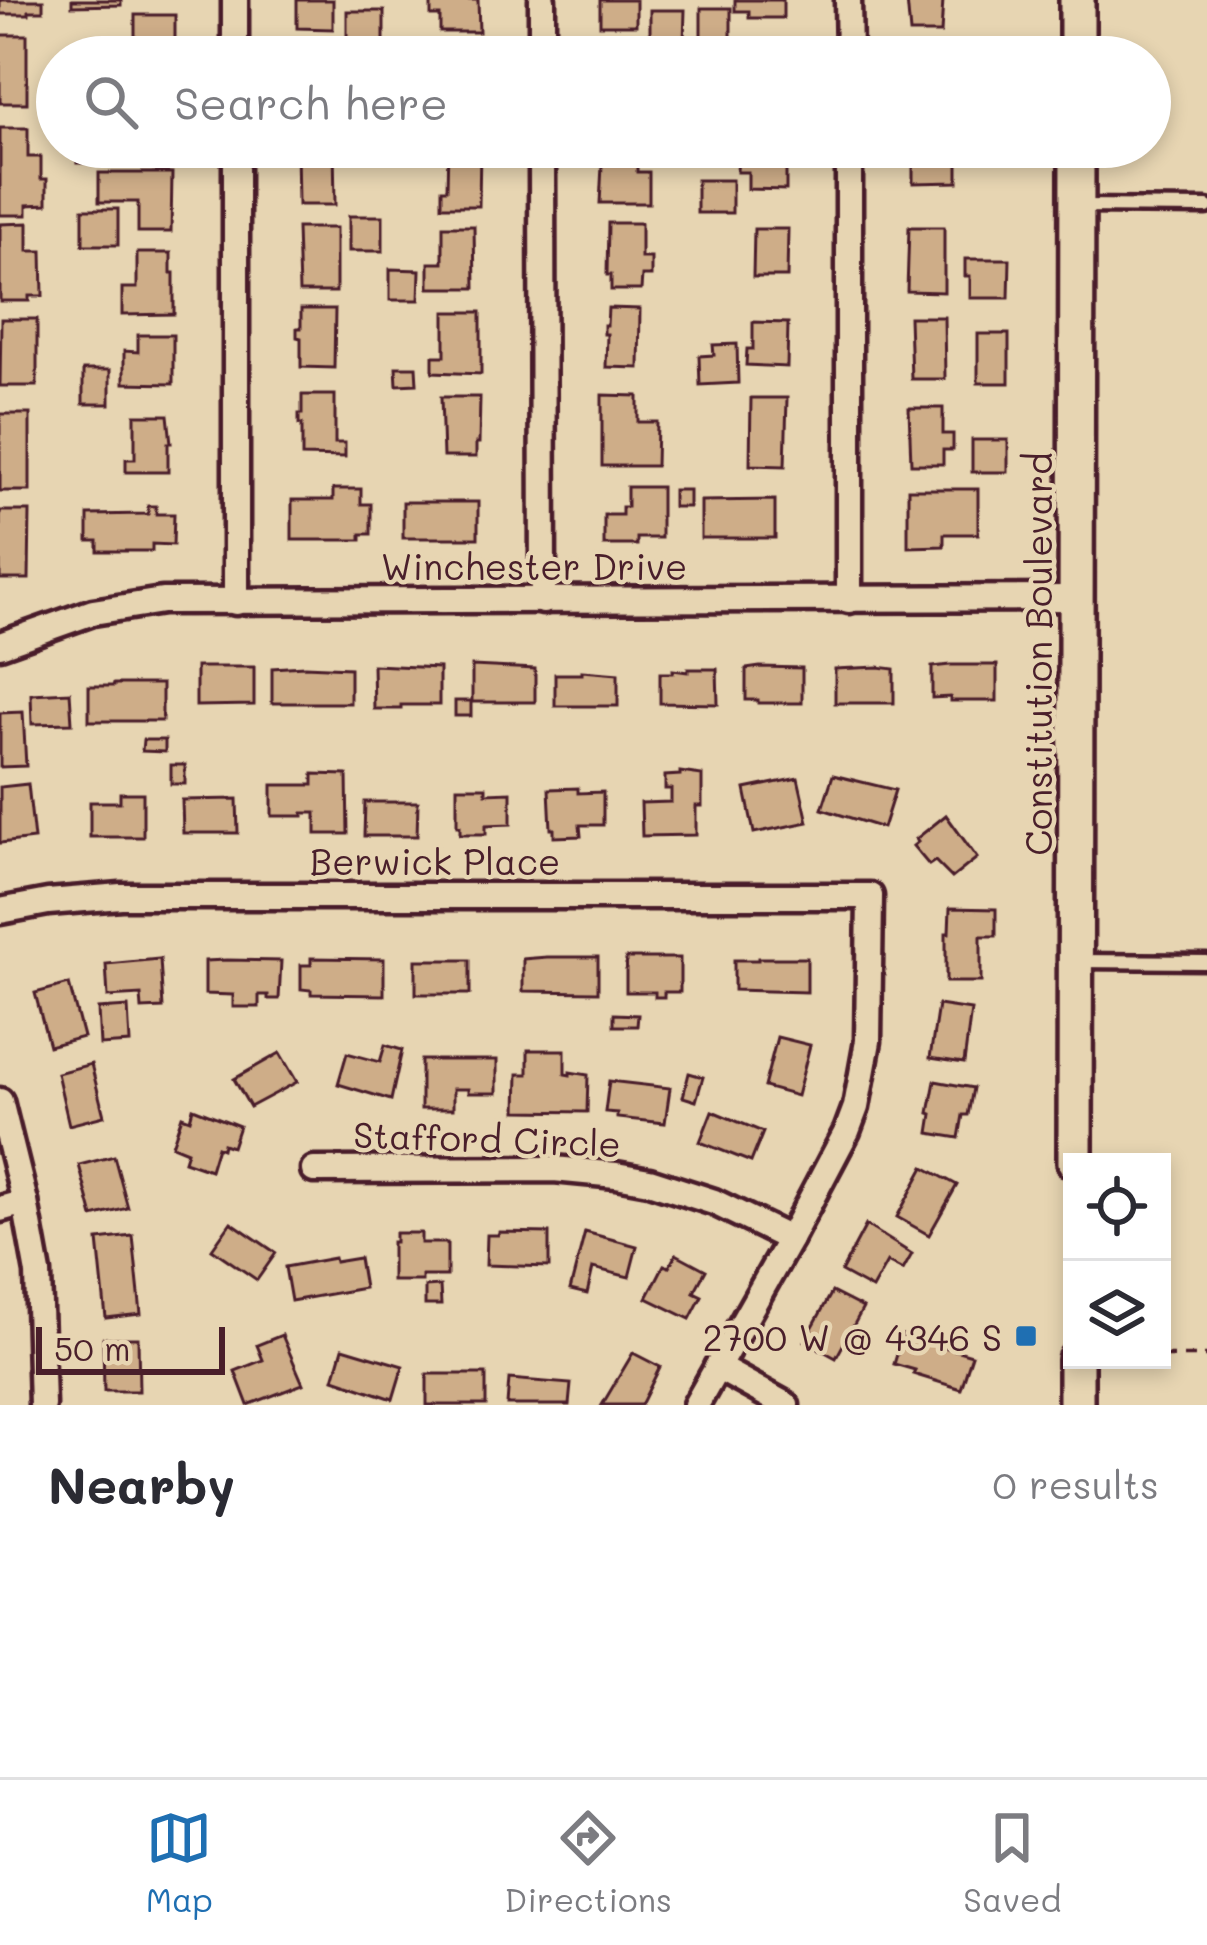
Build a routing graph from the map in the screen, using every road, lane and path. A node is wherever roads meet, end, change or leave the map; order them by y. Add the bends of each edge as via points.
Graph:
1 (235, 0) edge
2 (542, 0) edge
3 (848, 0) edge
4 (1078, 0) edge
5 (236, 36) edge
6 (542, 36) edge
7 (848, 36) edge
8 (1077, 36) edge
9 (236, 168) edge
10 (542, 168) edge
11 (849, 168) edge
12 (1077, 168) edge
13 (1077, 206) junction
14 (1207, 207) edge
15 (1076, 598) junction
16 (849, 600) junction
17 (543, 601) junction
18 (236, 602) junction
19 (0, 645) edge
20 (0, 911) edge
21 (1075, 962) junction
22 (1207, 962) edge
23 (0, 1101) edge
24 (1076, 1153) edge
25 (314, 1170) dead end
26 (26, 1202) junction
27 (0, 1209) edge
28 (790, 1239) junction
29 (1171, 1356) edge
30 (1207, 1356) edge
31 (717, 1367) junction
32 (1076, 1369) edge
33 (42, 1405) edge
34 (696, 1405) edge
35 (786, 1405) edge
36 (1076, 1405) edge

1 - 5 street
2 - 6 street
3 - 7 street
4 - 8 main road
9 - 18 street
10 - 17 street
11 - 16 street
12 - 13 main road, Constitution Boulevard
13 - 14 lane
13 - 15 main road, Constitution Boulevard
15 - 16 street, Winchester Drive
15 - 21 main road, Constitution Boulevard
16 - 17 street, Winchester Drive
17 - 18 street, Winchester Drive
18 - 19 street, Winchester Drive via 116,606
20 - 28 street, Berwick Place via 121,896 870,896 862,1084 847,1131
21 - 22 lane
21 - 24 main road, Constitution Boulevard
23 - 26 street
25 - 28 street, Stafford Circle via 616,1175 714,1202
26 - 27 street
26 - 33 street via 41,1303
28 - 31 street
29 - 30 path
31 - 34 street
31 - 35 street
32 - 36 main road

